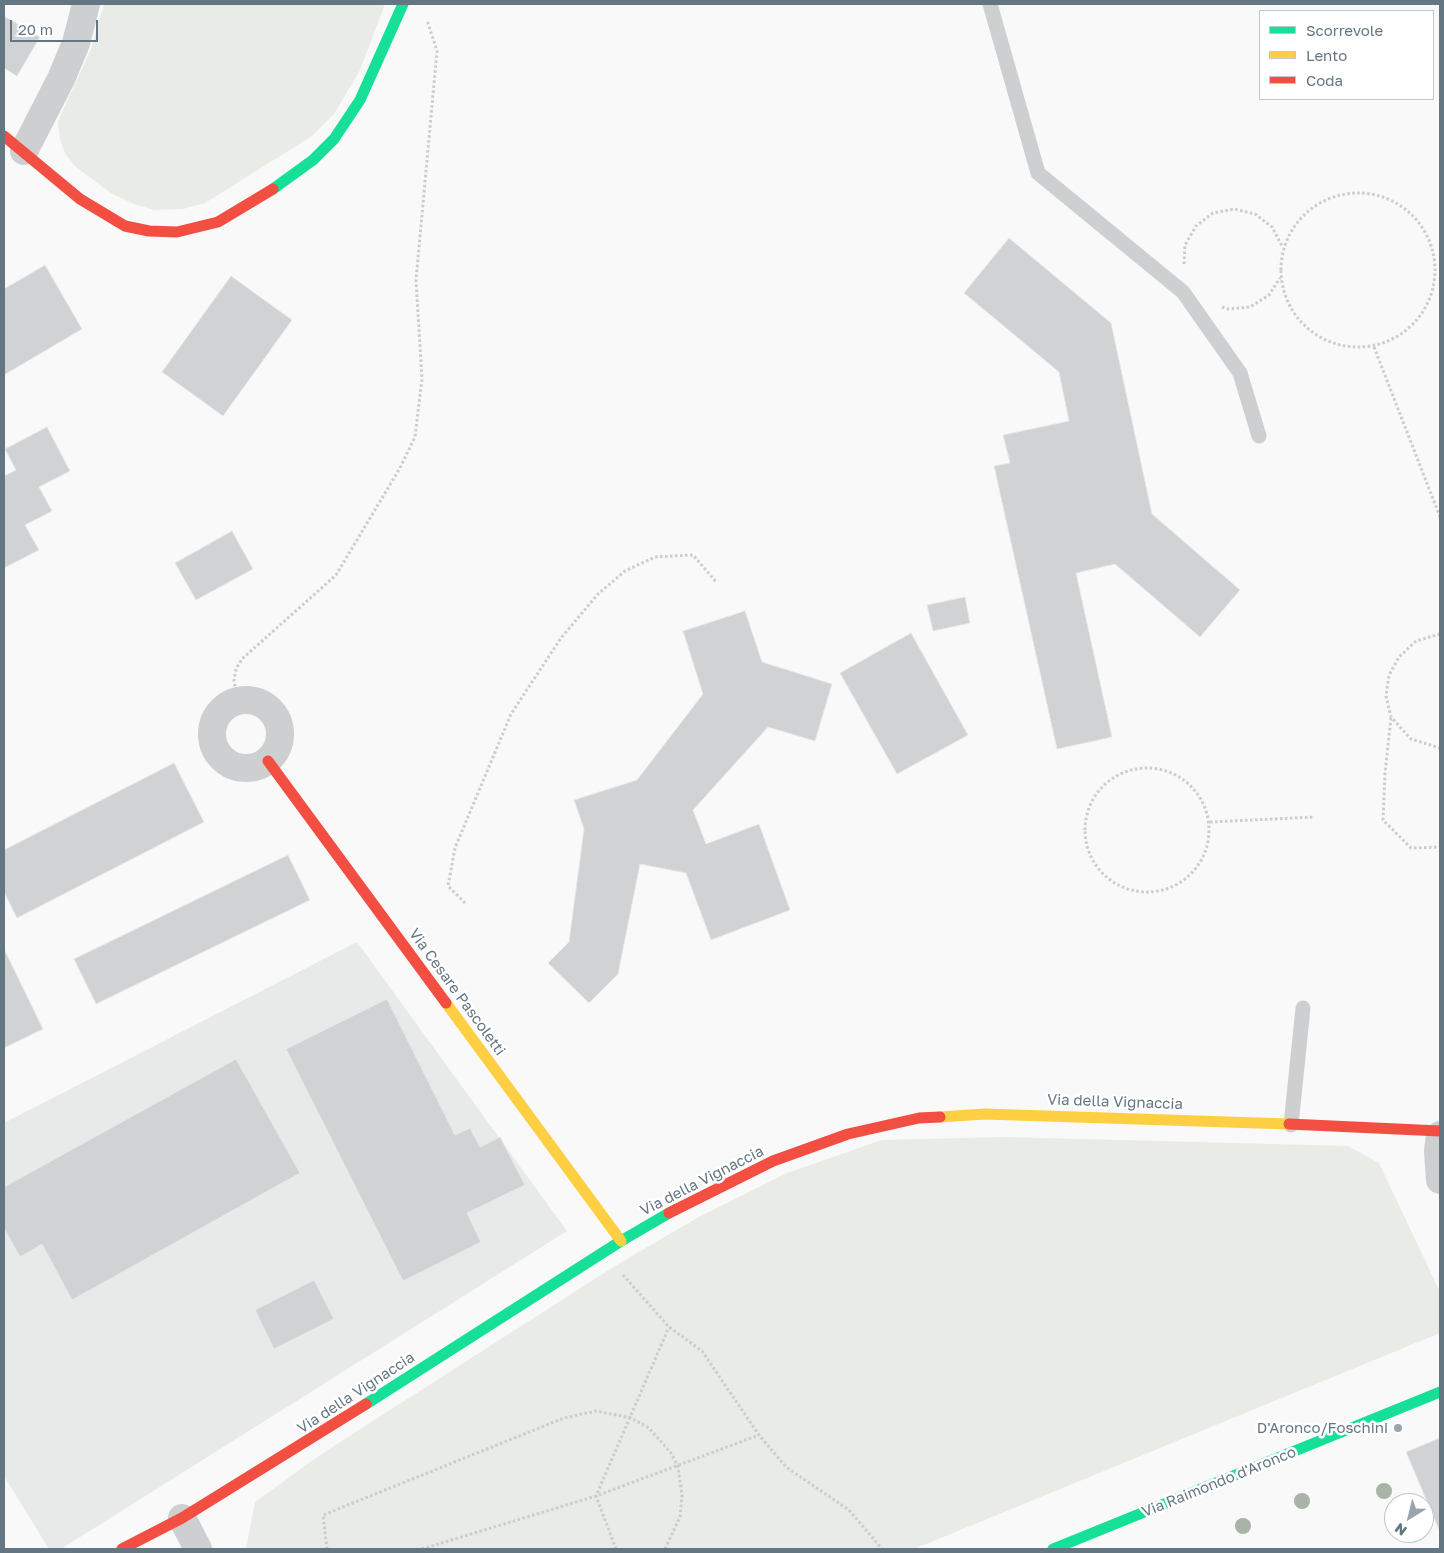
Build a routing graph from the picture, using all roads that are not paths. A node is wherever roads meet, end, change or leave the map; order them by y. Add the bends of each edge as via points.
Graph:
1 (86, 4) edge
2 (403, 4) edge
3 (990, 4) edge
4 (14, 144) edge
5 (1259, 436) dead end
6 (268, 761) junction
7 (1303, 1008) dead end
8 (1291, 1125) junction
9 (1440, 1131) edge
10 (1440, 1135) edge
11 (1440, 1180) edge
12 (621, 1241) junction
13 (1440, 1392) edge
14 (182, 1518) junction
15 (122, 1549) edge
16 (198, 1549) edge
17 (1053, 1549) edge

1 - 4 street via 81,29 66,66
2 - 4 street via 360,100 334,139 288,179 218,222 177,232 125,226 80,199
3 - 5 lane via 1038,173 1183,292 1240,373
6 - 6 street via 253,768 236,767 218,754 212,733 214,722 228,705 250,700 261,703 277,719 281,730 280,742
6 - 12 street, Via Cesare Pascoletti
7 - 8 lane
8 - 9 street, Via della Vignaccia
8 - 12 street, Via della Vignaccia via 985,1114 900,1121 817,1144 758,1167
10 - 11 street
12 - 14 street, Via della Vignaccia
13 - 17 street, Via Raimondo d'Aronco
14 - 15 street, Via della Vignaccia
14 - 16 street

